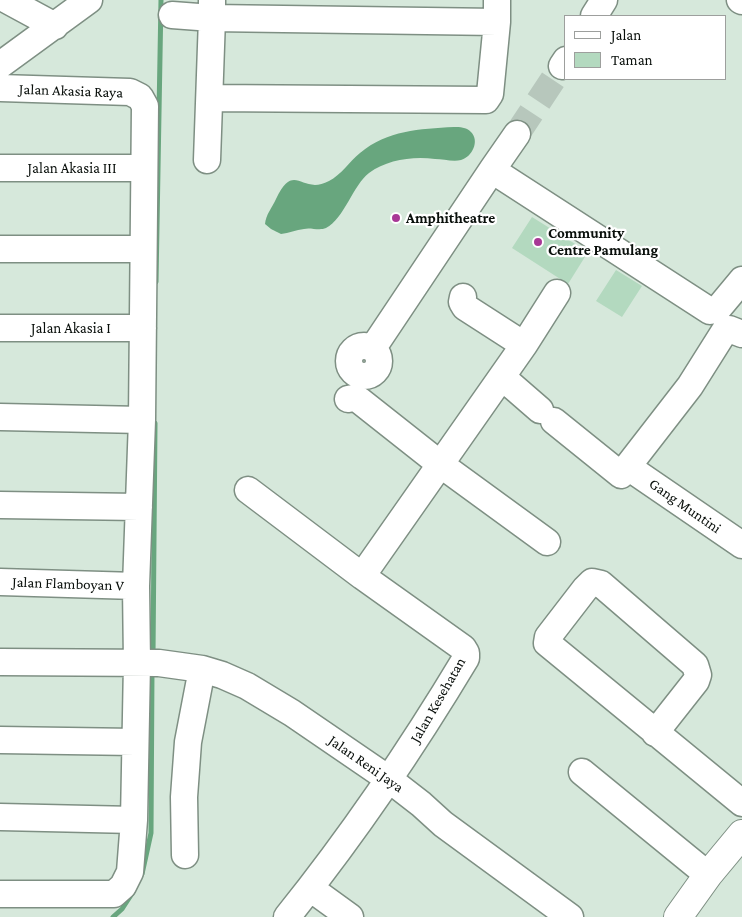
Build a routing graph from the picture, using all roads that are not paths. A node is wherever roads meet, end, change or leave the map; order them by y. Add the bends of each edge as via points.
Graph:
1 (7, 0) edge
2 (89, 0) edge
3 (580, 0) edge
4 (604, 0) edge
5 (212, 9) edge
6 (497, 11) edge
7 (172, 14) dead end
8 (584, 15) edge
9 (595, 15) edge
10 (56, 26) junction
11 (0, 65) edge
12 (0, 88) edge
13 (210, 98) junction
14 (517, 134) tunnel mouth
15 (207, 160) dead end
16 (0, 168) edge
17 (144, 168) junction
18 (492, 170) junction
19 (0, 249) edge
20 (143, 249) junction
21 (742, 280) edge
22 (557, 293) dead end
23 (463, 297) dead end
24 (0, 328) edge
25 (143, 328) junction
26 (742, 334) edge
27 (524, 345) junction
28 (373, 348) dead end
29 (502, 377) junction
30 (348, 399) dead end
31 (0, 417) edge
32 (142, 420) junction
33 (440, 464) junction
34 (628, 467) junction
35 (248, 490) dead end
36 (0, 505) edge
37 (139, 507) junction
38 (547, 542) dead end
39 (742, 545) edge
40 (362, 576) junction
41 (0, 582) edge
42 (136, 586) junction
43 (0, 662) edge
44 (148, 663) junction
45 (202, 669) junction
46 (656, 733) junction
47 (0, 740) edge
48 (135, 742) junction
49 (582, 772) dead end
50 (390, 780) junction
51 (742, 803) edge
52 (0, 818) edge
53 (134, 820) junction
54 (742, 834) edge
55 (185, 855) dead end
56 (708, 875) junction
57 (310, 888) junction
58 (0, 894) edge
59 (287, 917) edge
60 (350, 917) edge
61 (570, 917) edge
62 (678, 917) edge

1 - 10 street
2 - 10 street
3 - 8 street
4 - 9 street
5 - 6 street
5 - 7 street
5 - 13 street
6 - 13 street via 490,94 486,100
10 - 11 street
12 - 17 street, Jalan Akasia Raya via 130,92 145,106
13 - 15 street
14 - 18 street
16 - 17 street, Jalan Akasia III
17 - 20 street
18 - 21 street via 710,311 717,310
18 - 28 street
19 - 20 street
20 - 25 street
22 - 27 street
23 - 27 street via 465,307
24 - 25 street, Jalan Akasia I
25 - 32 street
26 - 34 street via 729,329 724,332 690,386
27 - 29 street
29 - 33 street
29 - 34 street via 619,475
30 - 33 street via 358,400
31 - 32 street
32 - 37 street
33 - 38 street
33 - 40 street
34 - 39 street, Gang Muntini
35 - 40 street
36 - 37 street
37 - 42 street
40 - 50 street, Jalan Kesehatan via 466,653 466,658
41 - 42 street, Jalan Flamboyan V
42 - 44 street
43 - 44 street, Jalan Reni Jaya
44 - 45 street, Jalan Reni Jaya
44 - 48 street
45 - 50 street, Jalan Reni Jaya via 262,695
45 - 55 street via 188,742 184,797
46 - 46 street via 696,681 695,665 601,584 592,582 548,637 547,643
46 - 51 street
47 - 48 street
48 - 53 street
49 - 56 street
50 - 57 street
50 - 61 street, Jalan Reni Jaya via 443,824
52 - 53 street
53 - 58 street via 130,872 114,894
54 - 56 main road
56 - 62 main road
57 - 59 street
57 - 60 street

